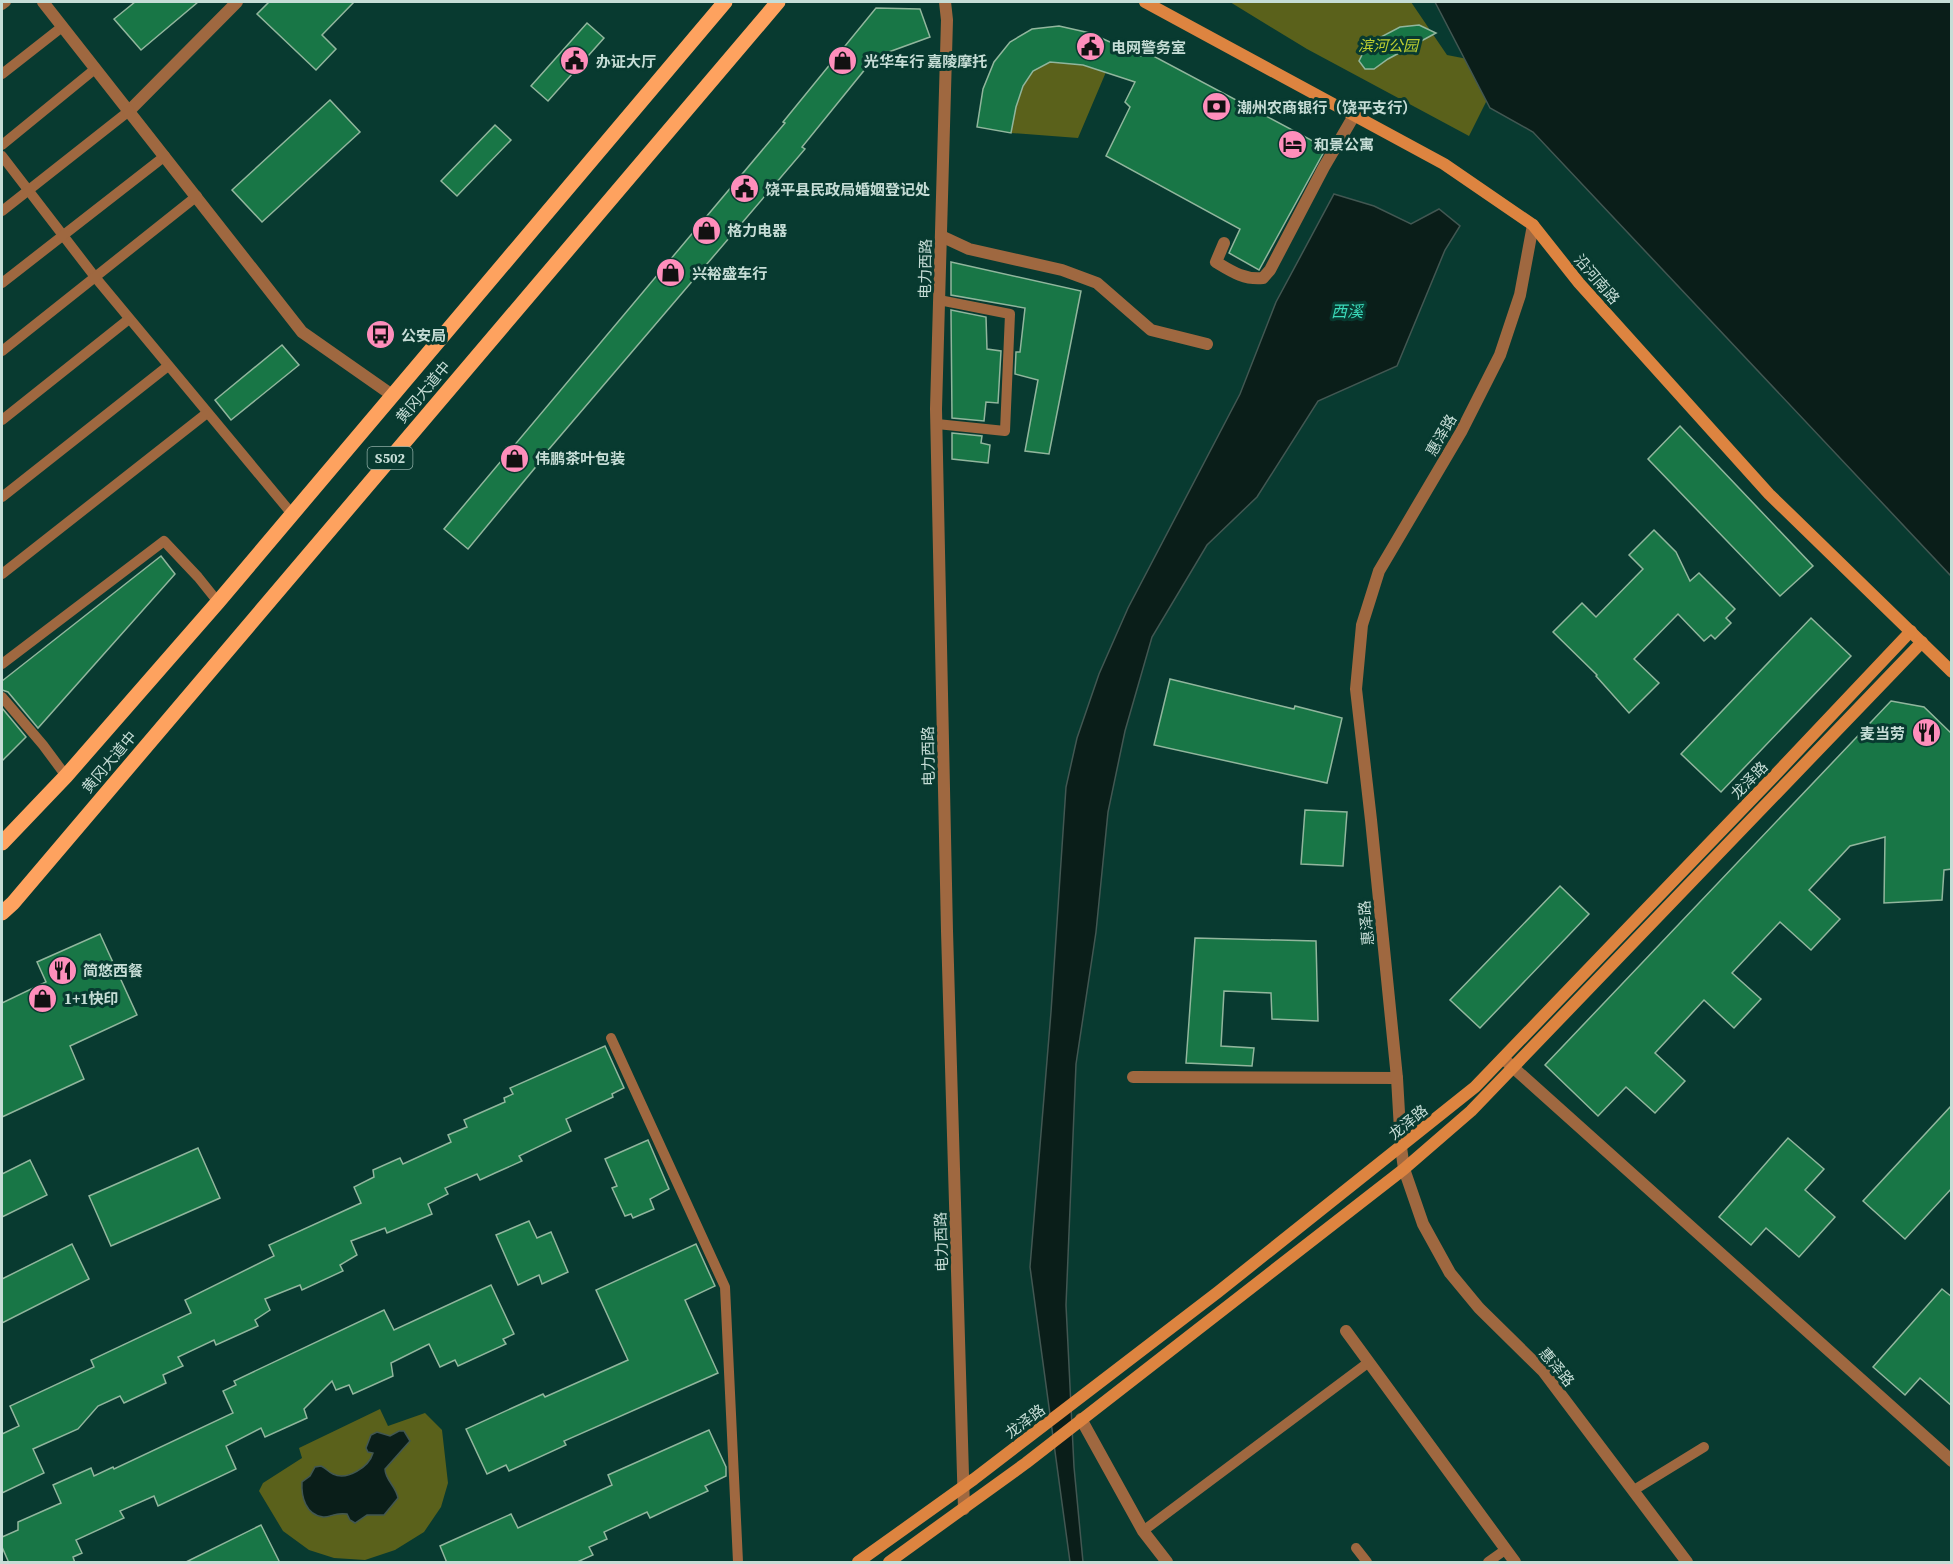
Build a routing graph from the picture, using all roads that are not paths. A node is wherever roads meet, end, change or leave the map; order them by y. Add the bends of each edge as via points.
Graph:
1 (6, 2) edge
2 (43, 2) edge
3 (237, 2) edge
4 (725, 2) edge
5 (778, 2) edge
6 (945, 2) edge
7 (1145, 2) edge
8 (2, 5) edge
9 (62, 27) junction
10 (95, 69) junction
11 (2, 74) edge
12 (129, 111) junction
13 (1355, 114) junction
14 (2, 145) edge
15 (2, 156) edge
16 (165, 156) junction
17 (28, 190) junction
18 (197, 196) junction
19 (2, 211) edge
20 (1533, 225) junction
21 (63, 236) junction
22 (941, 236) junction
23 (1224, 243) dead end
24 (95, 278) junction
25 (2, 283) edge
26 (939, 300) junction
27 (129, 319) junction
28 (1207, 344) dead end
29 (2, 351) edge
30 (168, 366) junction
31 (392, 395) junction
32 (207, 413) junction
33 (2, 420) edge
34 (937, 424) junction
35 (2, 497) edge
36 (292, 514) junction
37 (2, 574) edge
38 (218, 602) junction
39 (1911, 631) junction
40 (1922, 642) junction
41 (2, 664) edge
42 (1952, 672) edge
43 (2, 697) edge
44 (66, 776) junction
45 (2, 843) edge
46 (2, 913) edge
47 (611, 1038) dead end
48 (1503, 1058) junction
49 (1514, 1068) junction
50 (1133, 1077) dead end
51 (1397, 1078) junction
52 (1401, 1147) junction
53 (1404, 1169) junction
54 (1346, 1331) dead end
55 (1369, 1362) junction
56 (1081, 1419) junction
57 (1704, 1447) dead end
58 (1952, 1461) edge
59 (963, 1487) junction
60 (1634, 1490) junction
61 (964, 1509) junction
62 (1143, 1531) junction
63 (1356, 1548) dead end
64 (1505, 1550) junction
65 (738, 1563) edge
66 (858, 1563) edge
67 (889, 1563) edge
68 (1167, 1563) edge
69 (1367, 1563) edge
70 (1488, 1563) edge
71 (1515, 1563) edge
72 (1687, 1563) edge

1 - 8 lane
2 - 9 street
3 - 12 street
4 - 31 main road, 黄冈大道中 / S502
5 - 46 main road, 黄冈大道中 / S502
6 - 22 street, 电力西路
7 - 13 main road, 沿河南路
9 - 10 street
9 - 11 lane
10 - 12 street
10 - 14 lane
12 - 16 street
12 - 17 lane
13 - 20 main road, 沿河南路 via 1444,164
13 - 23 street via 1263,278 1239,276 1216,262
15 - 17 lane
16 - 18 street
16 - 21 lane
17 - 19 lane
17 - 21 lane
18 - 24 lane
18 - 31 street via 302,332
20 - 39 main road, 沿河南路 via 1579,283 1769,494
20 - 51 street, 惠泽路 via 1520,295 1500,355 1461,432 1379,571 1362,625 1356,688
21 - 24 lane
21 - 25 lane
22 - 26 street, 电力西路
22 - 28 street via 969,249 1062,270 1097,283 1151,330
24 - 27 lane
24 - 29 lane
26 - 34 street, 电力西路
26 - 34 lane via 1010,314 1005,431
27 - 30 lane
27 - 33 lane
30 - 32 lane
30 - 35 lane
31 - 36 main road, 黄冈大道中 / S502
32 - 36 lane
32 - 37 lane
34 - 59 street, 电力西路
36 - 38 main road, 黄冈大道中 / S502
38 - 41 lane via 164,541
38 - 44 main road, 黄冈大道中 / S502
39 - 40 main road, 沿河南路
39 - 48 main road, 龙泽路
40 - 42 main road, 沿河南路
40 - 49 main road, 龙泽路
43 - 44 lane
44 - 45 main road, 黄冈大道中 / S502
47 - 65 lane via 725,1287
48 - 49 street
48 - 52 main road, 龙泽路
49 - 53 main road, 龙泽路
49 - 58 street
50 - 51 street
51 - 52 street, 惠泽路
52 - 53 street, 惠泽路
52 - 59 main road, 龙泽路
53 - 56 main road, 龙泽路
53 - 60 street, 惠泽路 via 1423,1224 1450,1273 1479,1308 1543,1371
54 - 55 street
55 - 62 lane
55 - 64 street
56 - 61 main road, 龙泽路
56 - 62 street
57 - 60 lane
59 - 61 street, 电力西路
59 - 66 main road, 龙泽路
60 - 72 street, 惠泽路
61 - 67 main road, 龙泽路
62 - 68 street
63 - 69 lane
64 - 70 lane
64 - 71 street

